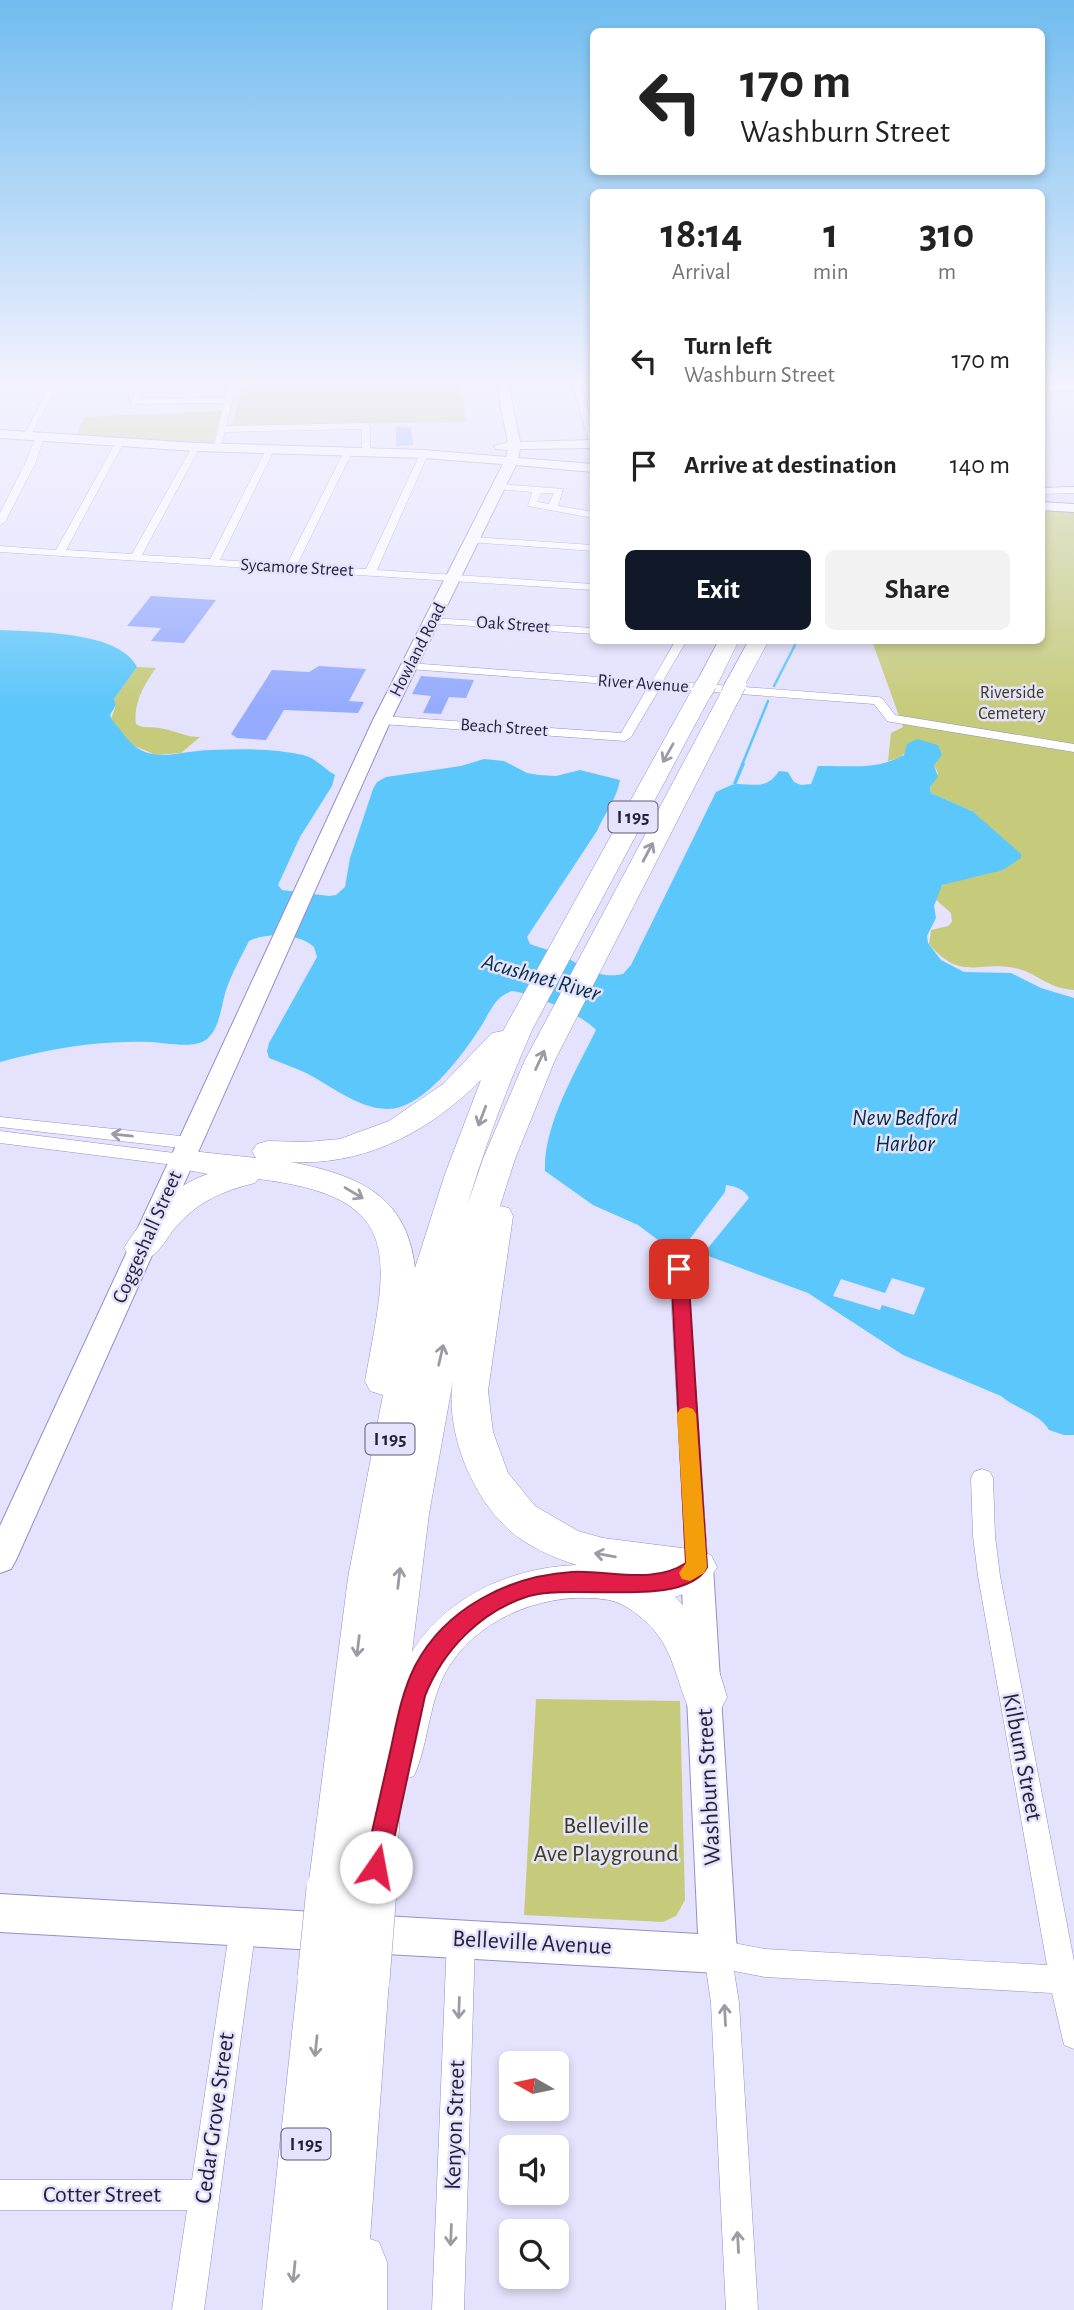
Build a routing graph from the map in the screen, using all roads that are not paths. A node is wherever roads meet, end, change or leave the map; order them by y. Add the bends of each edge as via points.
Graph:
1 (538, 490) edge
2 (16, 491) edge
3 (93, 491) edge
4 (172, 491) edge
5 (249, 491) edge
6 (329, 491) edge
7 (407, 491) edge
8 (498, 491) edge
9 (555, 491) edge
10 (1045, 491) edge
11 (1074, 491) edge
12 (553, 506) junction
13 (1045, 506) edge
14 (1074, 508) edge
15 (590, 515) edge
16 (0, 522) edge
17 (473, 540) junction
18 (590, 548) edge
19 (0, 549) edge
20 (59, 553) junction
21 (135, 558) junction
22 (213, 563) junction
23 (290, 568) junction
24 (370, 573) junction
25 (454, 578) junction
26 (590, 587) edge
27 (432, 621) junction
28 (590, 631) edge
29 (680, 644) edge
30 (727, 644) edge
31 (757, 644) edge
32 (409, 666) junction
33 (656, 684) junction
34 (382, 720) junction
35 (1074, 748) edge
36 (294, 913) joint
37 (542, 1019) junction
38 (526, 1091) junction
39 (0, 1122) edge
40 (0, 1137) edge
41 (186, 1151) junction
42 (290, 1173) junction
43 (142, 1248) junction
44 (681, 1264) dead end
45 (982, 1478) dead end
46 (0, 1560) edge
47 (697, 1567) junction
48 (593, 1581) junction
49 (363, 1606) junction
50 (705, 1697) junction
51 (352, 1889) junction
52 (0, 1913) edge
53 (243, 1927) junction
54 (461, 1939) junction
55 (718, 1954) junction
56 (343, 1979) junction
57 (1064, 1980) junction
58 (1074, 2035) edge
59 (357, 2068) junction
60 (0, 2195) edge
61 (204, 2195) junction
62 (188, 2310) edge
63 (290, 2310) edge
64 (337, 2310) edge
65 (359, 2310) edge
66 (448, 2310) edge
67 (742, 2310) edge

1 - 12 street via 531,504
2 - 16 street
3 - 20 street
4 - 21 street
5 - 22 street
6 - 23 street
7 - 24 street
8 - 17 main road, Howland Road
9 - 12 street via 559,491
10 - 11 street
12 - 15 street
13 - 14 main road
17 - 18 street
17 - 25 main road, Howland Road
19 - 20 street, Sycamore Street
20 - 21 street, Sycamore Street
21 - 22 street, Sycamore Street
22 - 23 street, Sycamore Street
23 - 24 street, Sycamore Street
24 - 25 street, Sycamore Street
25 - 26 street, Sycamore Street
25 - 27 main road, Howland Road
27 - 28 street, Oak Street
27 - 32 main road, Howland Road
29 - 33 street
30 -> 37 highway, I 195 via 564,942
37 -> 31 highway, I 195 via 593,957
32 - 33 street, River Avenue
32 - 34 main road, Howland Road
33 - 34 street, Beach Street via 625,737
33 - 35 street, River Avenue via 878,701 891,718
34 - 36 main road, Howland Road
36 - 41 main road, Coggeshall Street
38 -> 37 highway, I 195
37 - 41 highway via 420,1119 374,1141 305,1154
37 -> 49 highway, I 195 via 472,1140 447,1213 426,1284 386,1462
47 -> 38 highway via 603,1555 559,1541 514,1510 483,1462 472,1422 472,1370 502,1187
51 -> 38 highway, I 195 via 418,1460 462,1273
41 -> 39 street
40 - 41 street
41 - 42 highway
41 - 43 main road, Coggeshall Street
42 - 43 highway via 249,1174 202,1186 170,1212
42 -> 49 highway via 329,1181 364,1199 383,1218 396,1248 397,1284 378,1419
43 - 46 main road, Coggeshall Street
44 - 47 street, Washburn Street
45 - 57 street, Kilburn Street via 989,1576
47 - 48 highway via 666,1583
47 - 50 main road, Washburn Street
48 - 50 highway via 632,1590 666,1613 692,1655
48 - 51 highway via 541,1585 500,1598 461,1624 436,1651 423,1671
49 -> 51 highway, I 195
50 - 55 main road, Washburn Street
51 - 56 highway, I 195, bridge
52 - 53 main road, Belleville Avenue
53 - 54 main road, Belleville Avenue
53 - 61 street, Cedar Grove Street
54 - 55 main road, Belleville Avenue
54 -> 66 street, Kenyon Street
55 - 57 street, Belleville Avenue via 765,1963
67 -> 55 street, Washburn Street via 725,2003
56 - 59 highway, I 195
56 -> 63 highway, I 195
57 - 58 street, Kilburn Street
59 - 64 highway, I 195
59 - 65 highway
60 - 61 street, Cotter Street
61 - 62 street, Cedar Grove Street

